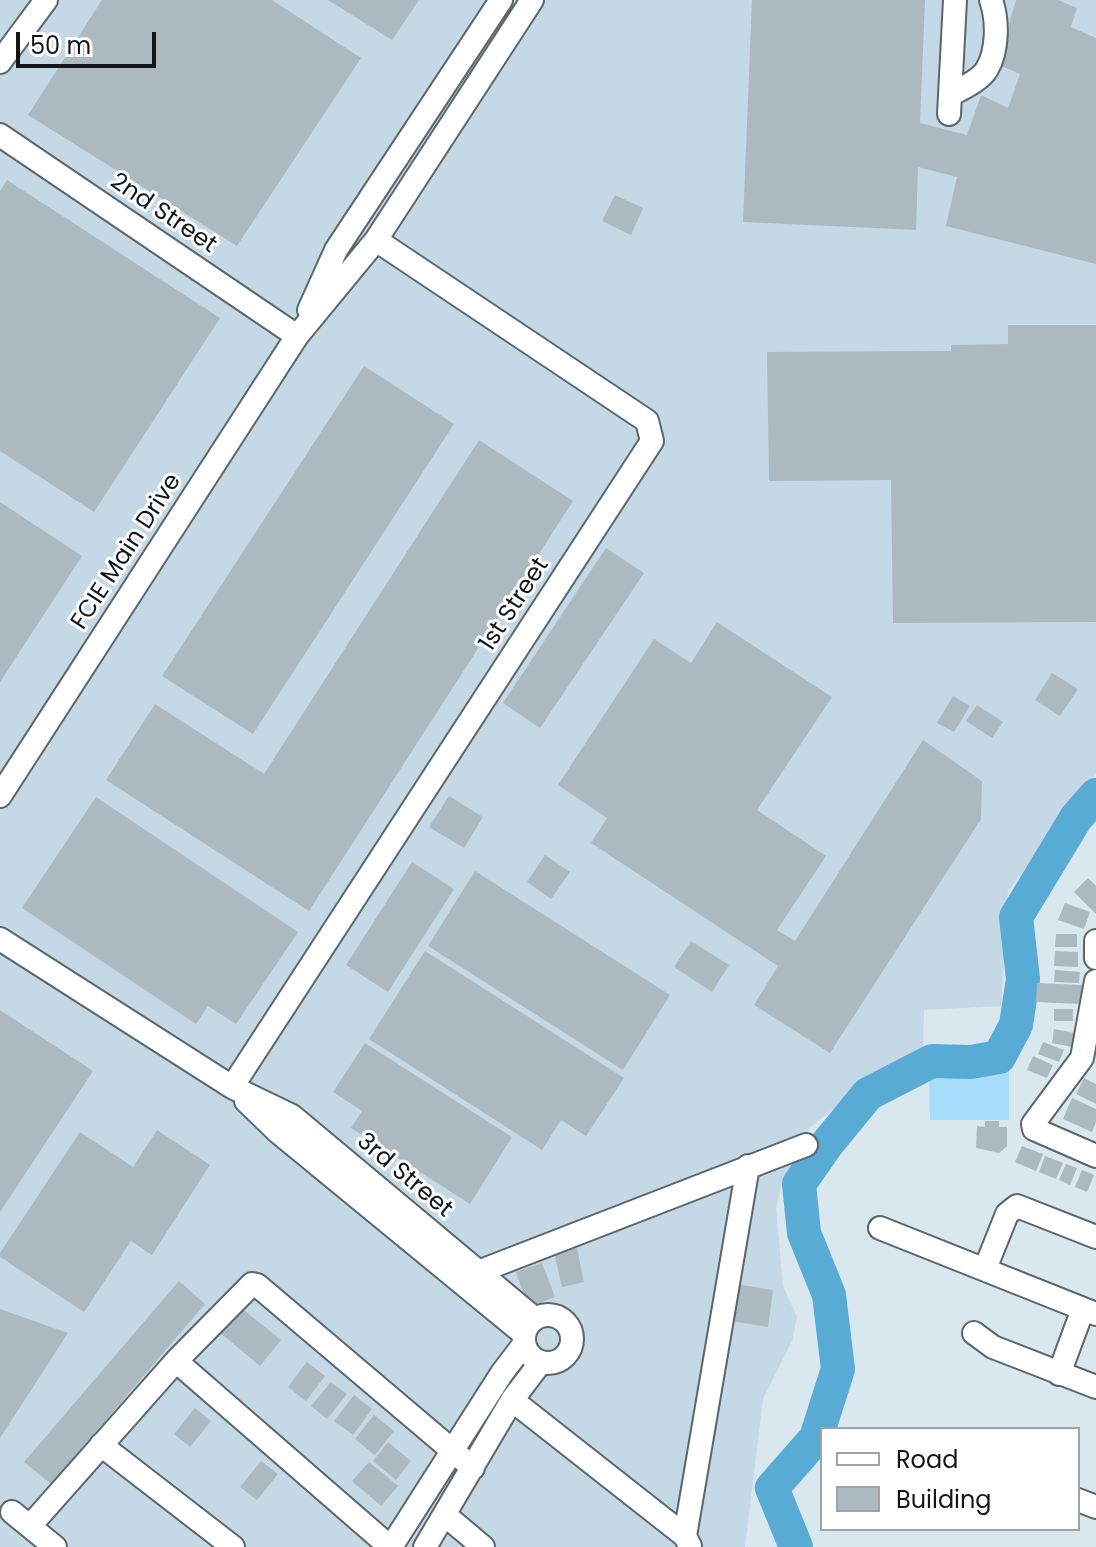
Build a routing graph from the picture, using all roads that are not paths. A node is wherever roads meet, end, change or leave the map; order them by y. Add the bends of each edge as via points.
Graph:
1 (46, 0) edge
2 (501, 0) edge
3 (532, 0) edge
4 (955, 0) edge
5 (991, 0) edge
6 (0, 62) edge
7 (0, 135) edge
8 (376, 240) junction
9 (297, 336) junction
10 (6, 772) edge
11 (0, 796) edge
12 (0, 939) edge
13 (1096, 941) edge
14 (1096, 958) edge
15 (1096, 981) edge
16 (1089, 1061) edge
17 (232, 1087) junction
18 (806, 1145) dead end
19 (1096, 1156) edge
20 (748, 1166) junction
21 (880, 1228) dead end
22 (1096, 1237) edge
23 (985, 1269) junction
24 (472, 1278) junction
25 (1090, 1312) edge
26 (528, 1332) junction
27 (974, 1333) dead end
28 (176, 1361) junction
29 (541, 1362) junction
30 (1059, 1374) junction
31 (1096, 1387) edge
32 (512, 1400) junction
33 (101, 1445) junction
34 (452, 1452) junction
35 (473, 1468) junction
36 (445, 1515) junction
37 (688, 1541) edge
38 (55, 1547) edge
39 (233, 1547) edge
40 (390, 1547) edge
41 (425, 1547) edge
42 (483, 1547) edge

1 - 6 street
2 - 9 street, FCIE Main Drive via 336,250
3 - 8 street, FCIE Main Drive
4 - 5 street via 950,105 986,72 996,21
7 - 9 street, 2nd Street
8 - 9 street, FCIE Main Drive
8 - 17 street, 1st Street via 647,421 652,441
9 - 10 street, FCIE Main Drive
10 - 11 street, FCIE Main Drive
12 - 17 street, 3rd Street
13 - 14 street
15 - 16 street
16 - 19 street via 1034,1119 1034,1129
17 - 24 street, 3rd Street via 278,1132
18 - 20 street
20 - 24 street
20 - 37 street
21 - 23 street
22 - 23 street via 1017,1206 1007,1214
23 - 25 street
24 - 26 street, 3rd Street
25 - 30 street
26 - 29 street via 527,1352
26 - 29 street via 553,1315 571,1331 571,1346 563,1359
26 - 34 street
27 - 30 street via 993,1347
28 - 33 street
28 - 34 street via 247,1286 257,1285
28 - 40 street
29 - 32 street
30 - 31 street
32 - 35 street
32 - 37 street
33 - 38 street via 21,1519
33 - 39 street
34 - 35 street
34 - 40 street
35 - 36 street
36 - 41 street
36 - 42 street

